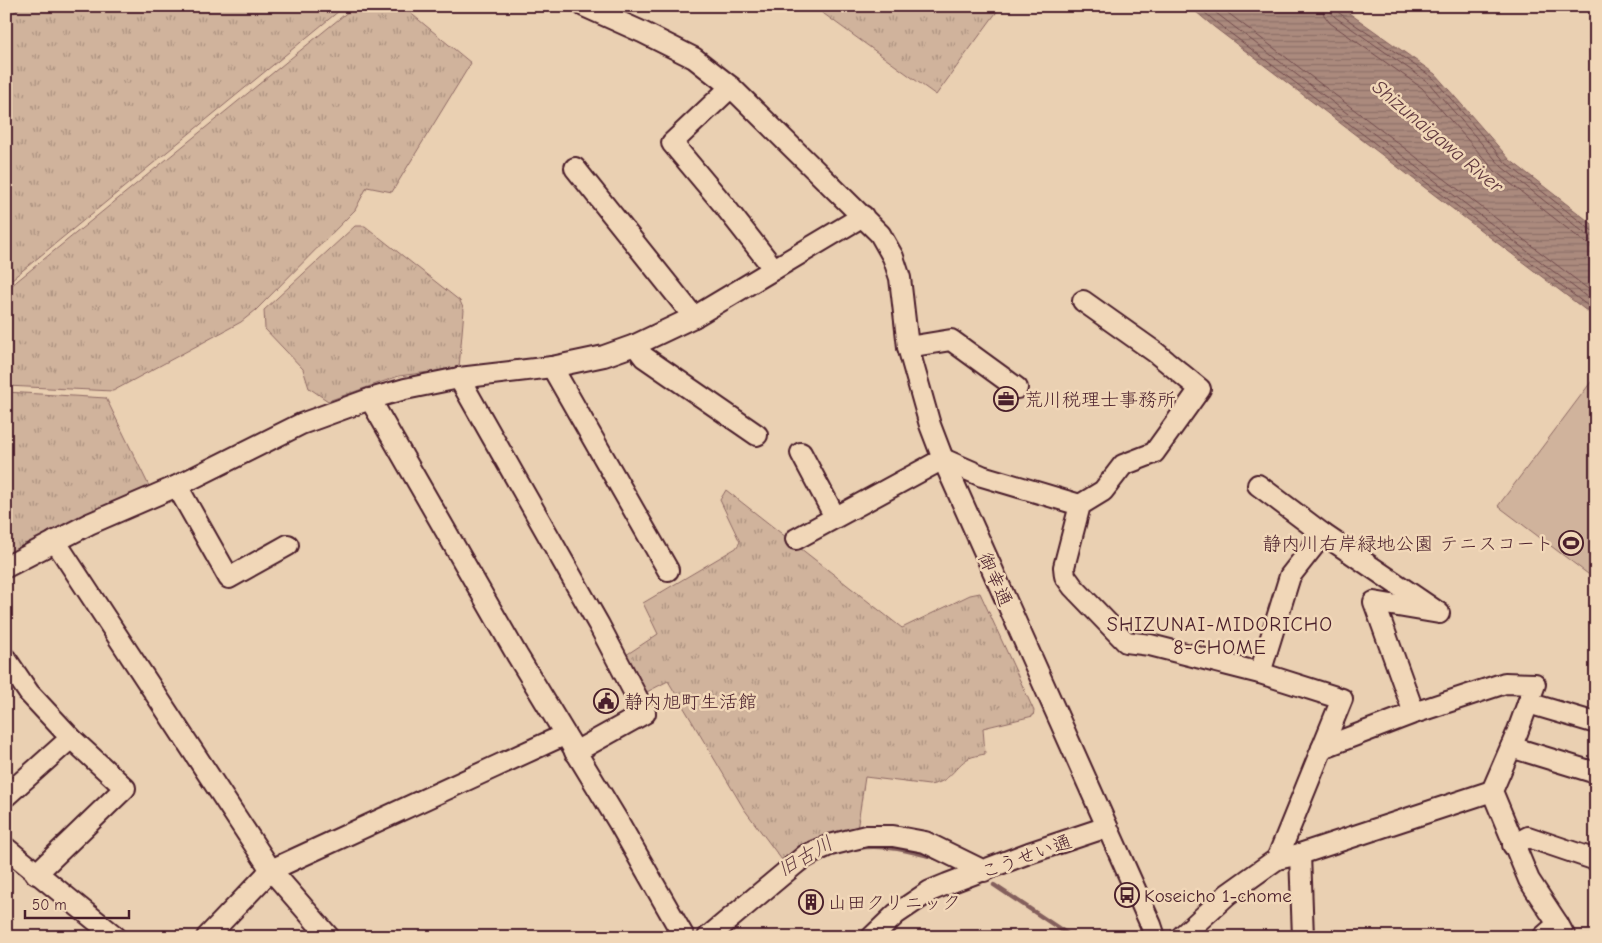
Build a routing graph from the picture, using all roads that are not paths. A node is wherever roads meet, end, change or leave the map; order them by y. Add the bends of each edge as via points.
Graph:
1 (584, 6) edge
2 (731, 87) junction
3 (575, 168) dead end
4 (863, 216) junction
5 (774, 270) junction
6 (1083, 301) dead end
7 (694, 317) junction
8 (635, 345) junction
9 (908, 347) junction
10 (552, 367) junction
11 (459, 378) junction
12 (1018, 388) dead end
13 (370, 399) junction
14 (757, 435) dead end
15 (801, 453) dead end
16 (943, 460) junction
17 (1258, 485) dead end
18 (177, 486) junction
19 (1080, 505) junction
20 (835, 518) junction
21 (1323, 534) junction
22 (796, 539) dead end
23 (55, 541) junction
24 (288, 544) dead end
25 (6, 568) edge
26 (668, 570) dead end
27 (6, 659) edge
28 (1260, 673) junction
29 (1528, 703) junction
30 (1414, 713) junction
31 (1596, 722) edge
32 (71, 738) junction
33 (570, 743) junction
34 (1511, 747) junction
35 (1322, 748) junction
36 (1596, 773) edge
37 (1492, 791) junction
38 (6, 796) edge
39 (1107, 827) junction
40 (1513, 845) junction
41 (6, 848) edge
42 (1300, 854) junction
43 (1277, 859) junction
44 (1596, 860) edge
45 (272, 870) junction
46 (984, 871) junction
47 (36, 874) junction
48 (1562, 930) edge
49 (116, 937) edge
50 (207, 937) edge
51 (329, 937) edge
52 (684, 937) edge
53 (708, 937) edge
54 (872, 937) edge
55 (1155, 937) edge
56 (1181, 937) edge
57 (1303, 937) edge
58 (1543, 937) edge

1 - 2 street, 御幸通 via 694,58
2 - 4 street, 御幸通
2 - 5 street via 672,143
3 - 7 street
4 - 5 street
4 - 9 street, 御幸通 via 880,234 893,257 900,278
5 - 7 street
6 - 19 street via 1200,388 1154,453 1123,465 1103,491
7 - 8 street
8 - 10 street via 604,356
8 - 14 street via 644,358
9 - 12 street via 951,340
9 - 16 street, 御幸通
10 - 11 street
10 - 26 street
11 - 13 street
11 - 33 street via 599,625 645,713
13 - 18 street via 301,424
13 - 33 street
15 - 20 street
16 - 19 street via 982,476
16 - 20 street
16 - 39 street, 御幸通
17 - 21 street
18 - 23 street
18 - 24 street via 229,578
19 - 28 street via 1064,567 1065,576 1126,642
20 - 22 street
21 - 28 street via 1290,576
21 - 30 street via 1439,613 1374,602
23 - 25 street
23 - 45 street
27 - 32 street via 29,693
28 - 35 street via 1342,699
29 - 30 street via 1535,684 1505,683
29 - 31 street
29 - 34 street
30 - 35 street
32 - 38 street
32 - 47 street via 126,788
33 - 45 street
33 - 52 street
34 - 36 street
34 - 37 street
35 - 43 street
37 - 40 street
37 - 42 street
39 - 46 street, こうせい通
39 - 55 street, 御幸通
40 - 44 street via 1528,837
40 - 48 street via 1529,880
41 - 47 street
42 - 43 street
42 - 57 street
43 - 56 street via 1228,894
45 - 50 street
45 - 51 street
46 - 53 street via 925,842 893,836 866,836 806,855
46 - 54 street, こうせい通 via 930,892 896,914
47 - 49 street
48 - 58 street

